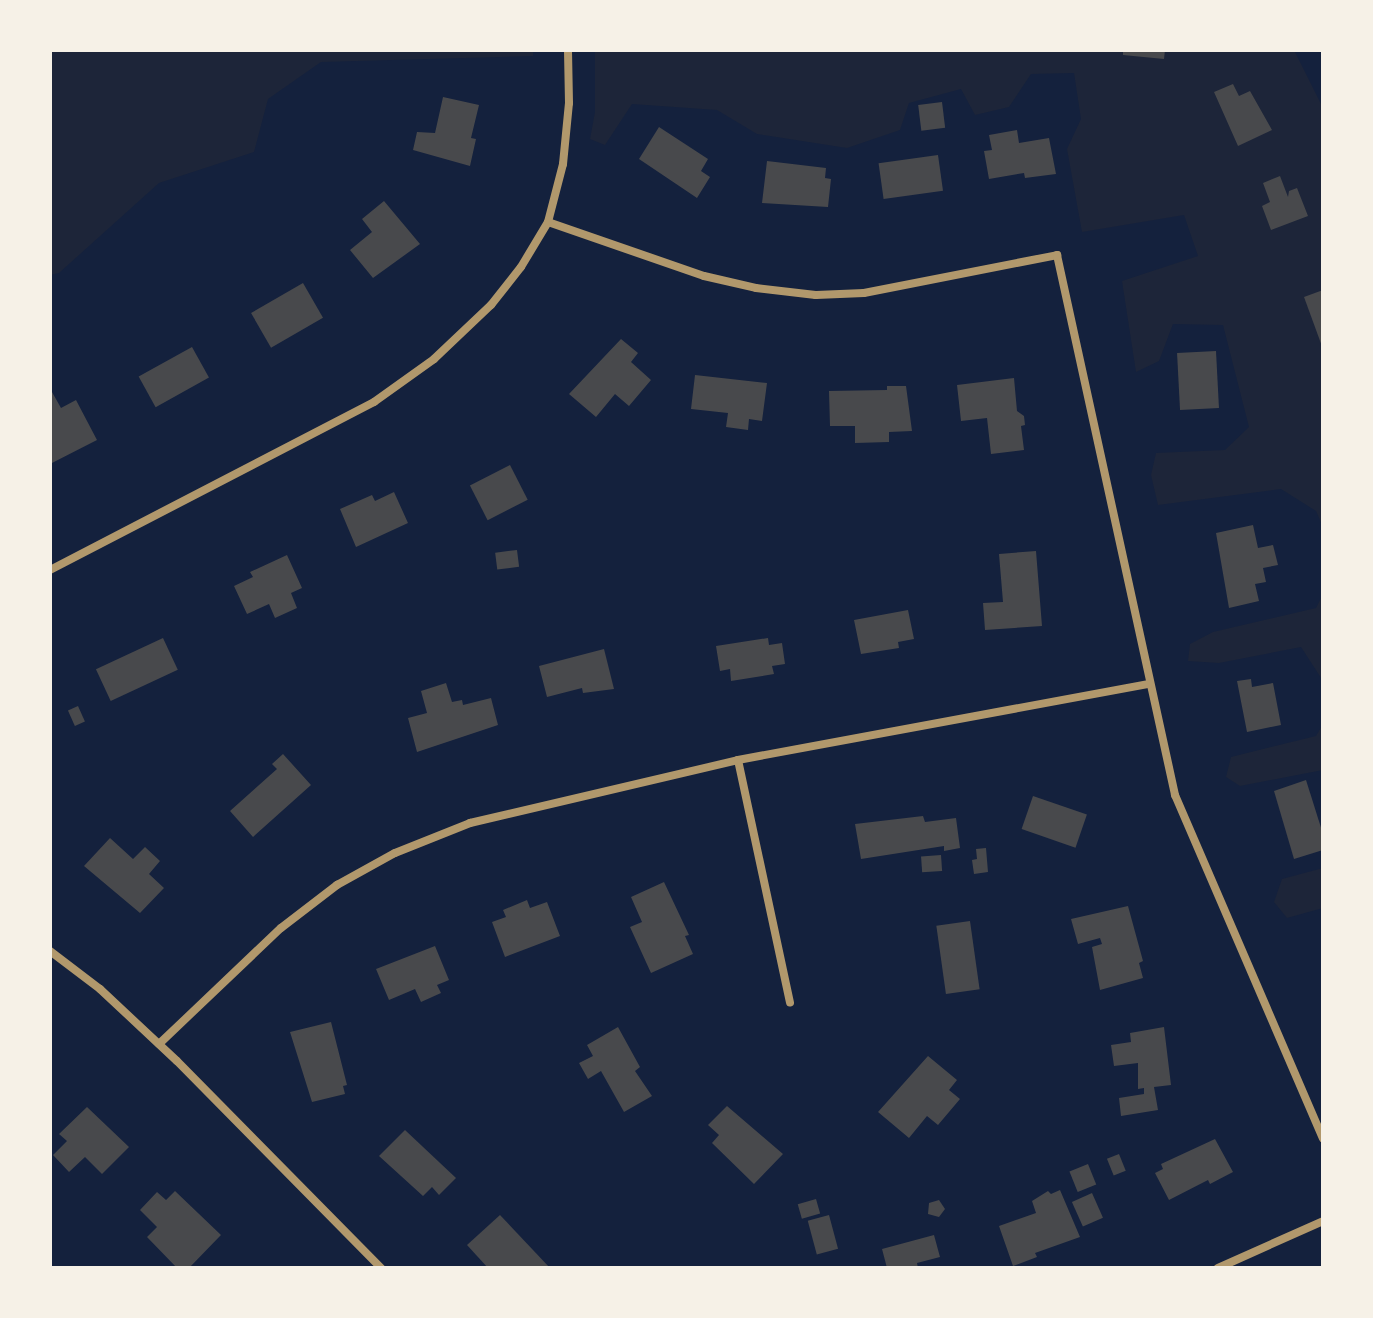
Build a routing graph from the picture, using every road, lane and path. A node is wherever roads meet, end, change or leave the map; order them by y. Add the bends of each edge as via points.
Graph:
1 (568, 50) edge
2 (548, 222) junction
3 (50, 570) edge
4 (1149, 684) junction
5 (738, 760) junction
6 (50, 951) edge
7 (790, 1002) dead end
8 (159, 1044) junction
9 (1323, 1139) edge
10 (1323, 1221) edge
11 (381, 1268) edge
12 (1218, 1268) edge

1 - 2 street via 563,164
2 - 3 street via 491,305 434,359 374,402
2 - 4 street via 704,276 816,295 888,289 1057,255
4 - 5 street
4 - 9 street via 1175,795
5 - 7 street
5 - 8 street via 470,823 395,853 337,885 281,928
6 - 8 street
8 - 11 street
10 - 12 street

